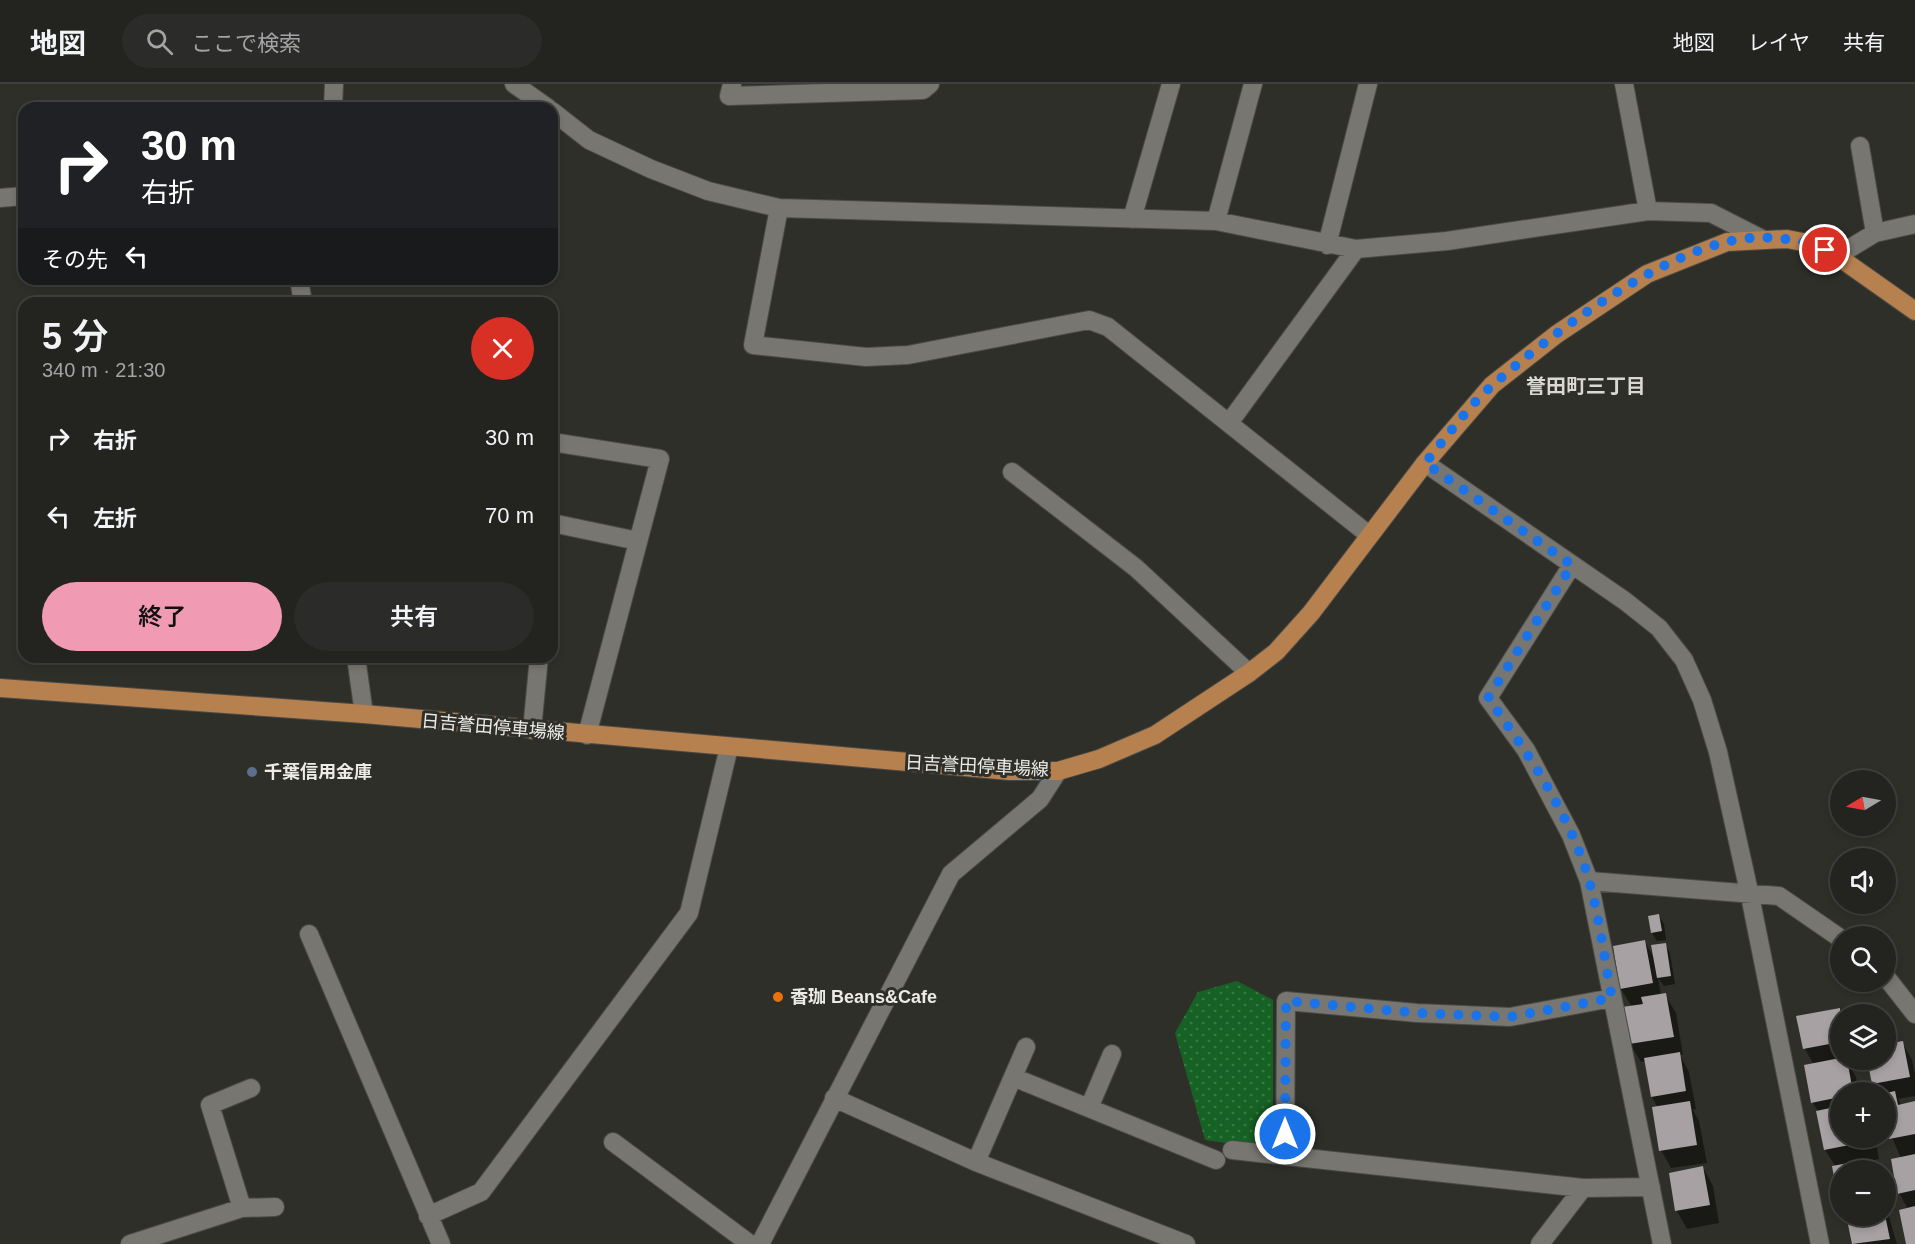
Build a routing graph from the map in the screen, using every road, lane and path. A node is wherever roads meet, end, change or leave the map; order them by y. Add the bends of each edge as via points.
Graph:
1 (334, 84) edge
2 (514, 84) edge
3 (732, 84) edge
4 (930, 84) edge
5 (1171, 84) edge
6 (1253, 84) edge
7 (1368, 84) edge
8 (1624, 84) edge
9 (546, 101) edge
10 (333, 102) edge
11 (558, 112) edge
12 (1860, 146) dead end
13 (18, 196) edge
14 (0, 198) edge
15 (779, 208) junction
16 (1648, 211) junction
17 (1132, 219) junction
18 (1216, 221) junction
19 (1915, 224) edge
20 (1875, 233) junction
21 (1762, 239) junction
22 (1327, 245) junction
23 (1356, 249) junction
24 (1837, 256) junction
25 (1915, 311) edge
26 (1229, 423) junction
27 (558, 443) edge
28 (1425, 463) junction
29 (1012, 472) dead end
30 (558, 524) edge
31 (1369, 535) junction
32 (638, 541) junction
33 (1572, 565) junction
34 (357, 663) edge
35 (538, 663) edge
36 (1249, 674) junction
37 (0, 688) edge
38 (364, 714) junction
39 (532, 730) junction
40 (587, 735) junction
41 (729, 747) junction
42 (1058, 771) junction
43 (1589, 881) junction
44 (1750, 896) junction
45 (1830, 931) edge
46 (309, 934) dead end
47 (1896, 990) edge
48 (1612, 998) junction
49 (1915, 1014) edge
50 (1026, 1047) dead end
51 (1112, 1054) dead end
52 (1013, 1077) junction
53 (251, 1088) dead end
54 (834, 1098) junction
55 (1089, 1108) junction
56 (613, 1142) dead end
57 (1285, 1156) junction
58 (976, 1162) junction
59 (1651, 1187) junction
60 (1583, 1188) junction
61 (275, 1207) dead end
62 (242, 1208) junction
63 (428, 1216) junction
64 (130, 1244) edge
65 (441, 1244) edge
66 (750, 1244) edge
67 (760, 1244) edge
68 (1186, 1244) edge
69 (1540, 1244) edge
70 (1662, 1244) edge
71 (1820, 1244) edge

1 - 10 street
2 - 9 street
3 - 4 street via 729,96 923,90
5 - 17 street
6 - 18 street
7 - 22 street
8 - 16 street
11 - 15 street via 589,140 651,169 708,191
12 - 20 street
13 - 14 street
15 - 17 street
15 - 26 street via 753,345 866,357 908,355 1089,320 1108,327
16 - 21 street via 1711,213
16 - 23 street via 1447,241
17 - 18 street
18 - 22 street
19 - 20 street
20 - 24 street
21 - 24 main road, 日吉誉田停車場線 via 1813,244
21 - 28 main road, 日吉誉田停車場線 via 1727,242 1692,255 1647,274 1599,305 1492,385
22 - 23 street
23 - 26 street
24 - 25 main road, 日吉誉田停車場線
26 - 31 street
27 - 32 street via 660,459
28 - 31 main road, 日吉誉田停車場線
28 - 33 street
29 - 36 street via 1136,568
30 - 32 street
31 - 36 main road, 日吉誉田停車場線 via 1311,613 1276,652
32 - 40 street
33 - 43 street via 1488,698 1526,750 1571,835
33 - 44 street via 1659,628 1684,660 1702,700 1718,752
34 - 38 street
35 - 39 street
36 - 42 main road, 日吉誉田停車場線 via 1155,735 1099,759
37 - 38 main road, 日吉誉田停車場線
38 - 39 main road, 日吉誉田停車場線
39 - 40 main road, 日吉誉田停車場線
40 - 41 main road, 日吉誉田停車場線
41 - 42 main road, 日吉誉田停車場線 via 1010,771
41 - 63 street via 689,913 481,1192
42 - 54 street via 1040,799 951,874
43 - 44 street
43 - 48 street
44 - 45 street via 1779,896
44 - 71 street
46 - 63 street
47 - 49 street
48 - 57 street via 1510,1017 1286,1001
48 - 59 street
50 - 52 street
51 - 55 street
52 - 55 street
52 - 58 street
53 - 62 street via 210,1105
54 - 58 street
54 - 67 street
55 - 57 street via 1224,1155
56 - 66 street
57 - 60 street
58 - 68 street
59 - 60 street
59 - 70 street
60 - 69 street
61 - 62 street
62 - 64 street
63 - 65 street

